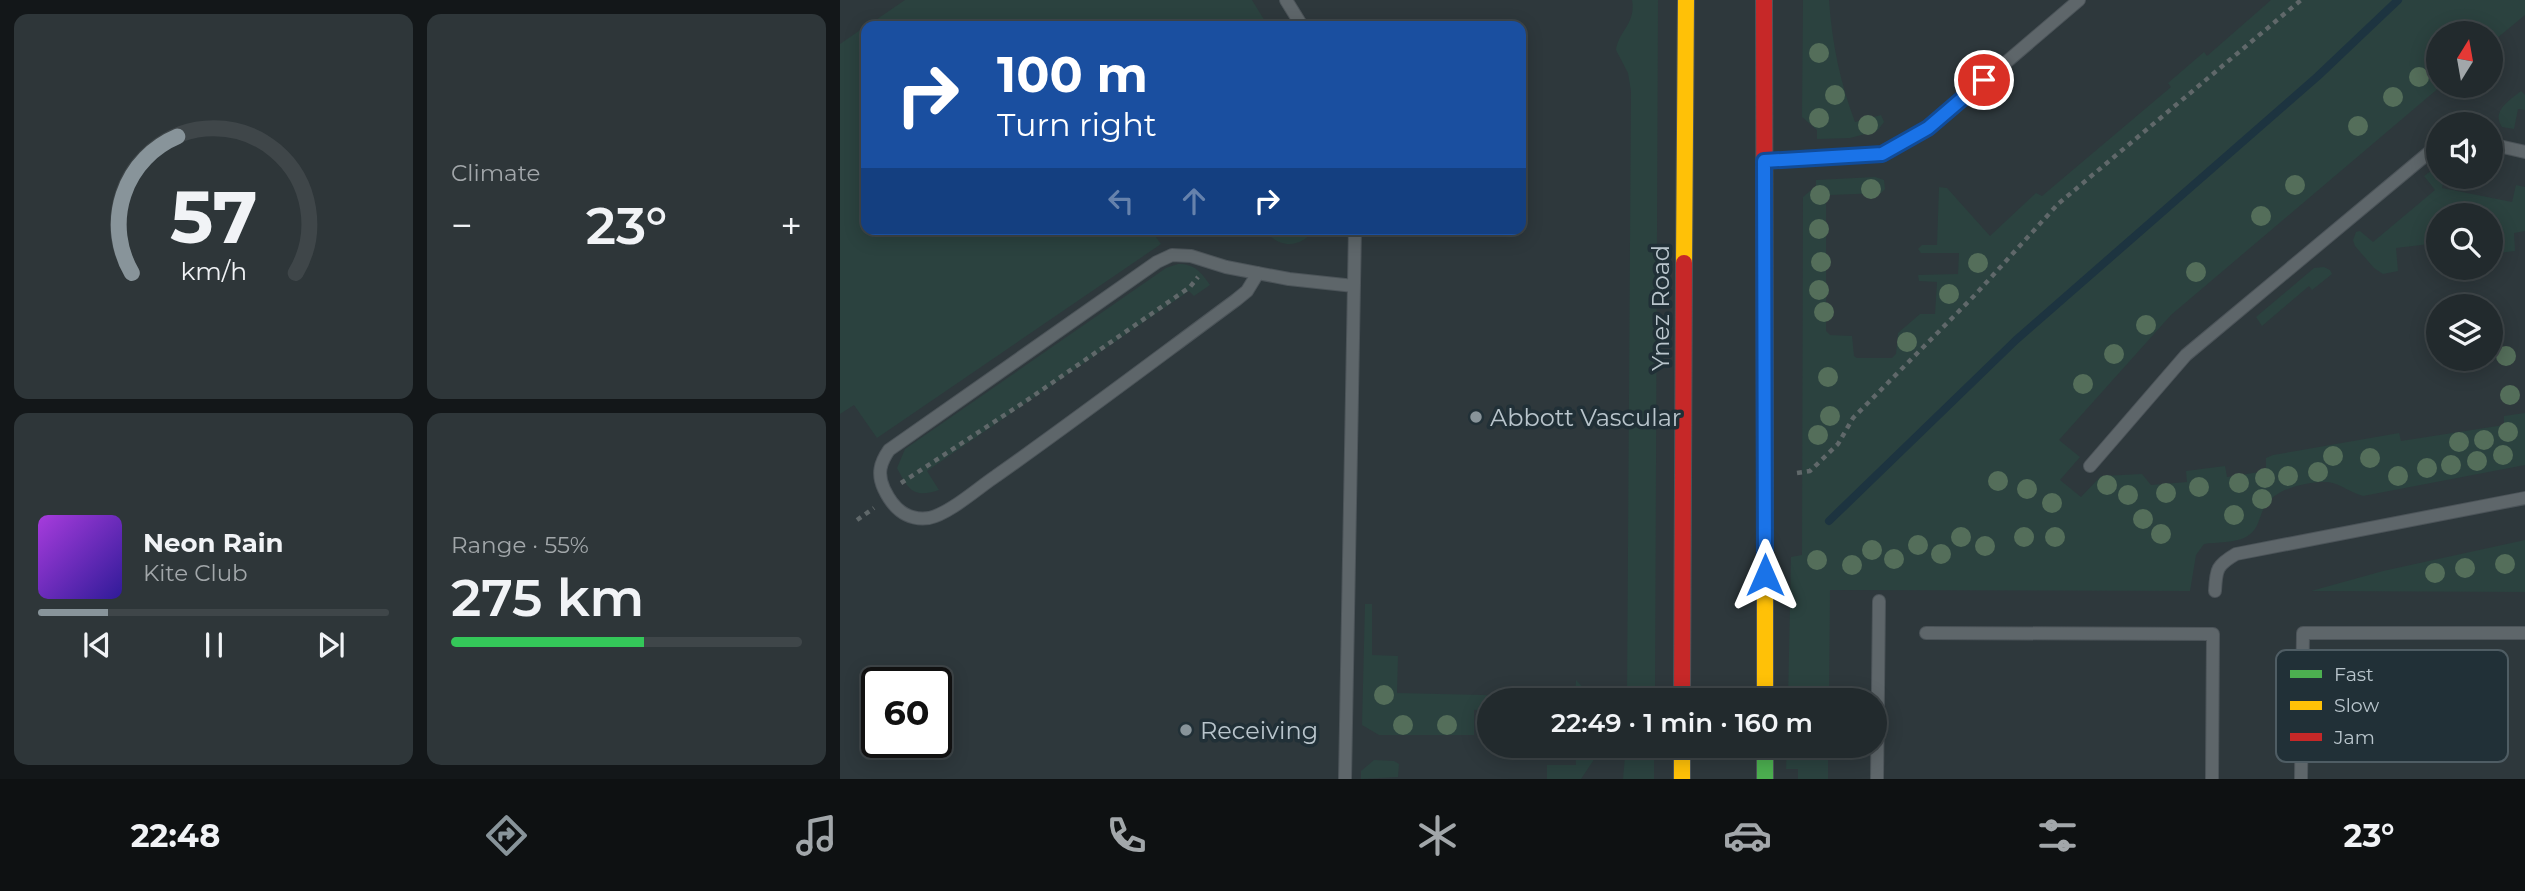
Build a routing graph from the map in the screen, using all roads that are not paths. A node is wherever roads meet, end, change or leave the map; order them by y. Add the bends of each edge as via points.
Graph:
1 (1286, 0) edge
2 (1686, 0) edge
3 (1764, 0) edge
4 (2079, 0) edge
5 (1299, 21) edge
6 (2503, 147) edge
7 (2525, 152) edge
8 (2426, 155) edge
9 (1764, 161) junction
10 (1355, 235) edge
11 (1258, 273) junction
12 (1354, 286) junction
13 (2090, 466) dead end
14 (2525, 498) edge
15 (2215, 591) dead end
16 (1879, 601) dead end
17 (1926, 633) dead end
18 (2525, 634) edge
19 (2303, 650) edge
20 (1682, 688) edge
21 (1765, 688) edge
22 (1682, 758) edge
23 (1765, 758) edge
24 (1345, 779) edge
25 (1682, 779) edge
26 (1765, 779) edge
27 (1877, 779) edge
28 (2212, 779) edge

1 - 5 lane
2 - 20 main road, Ynez Road
3 - 9 main road
4 - 9 lane via 1928,128 1893,149 1878,155
6 - 7 lane
8 - 13 lane via 2186,355
9 - 21 main road
10 - 12 lane
11 - 11 lane via 1191,256 1172,255 1157,262 889,450 881,461 880,475 888,497 902,514 915,518 940,514 1236,300
11 - 12 lane
12 - 24 lane
14 - 15 lane via 2236,554 2221,563
16 - 27 lane
17 - 28 lane via 2213,634
18 - 19 lane via 2303,633
22 - 25 main road
23 - 26 main road

